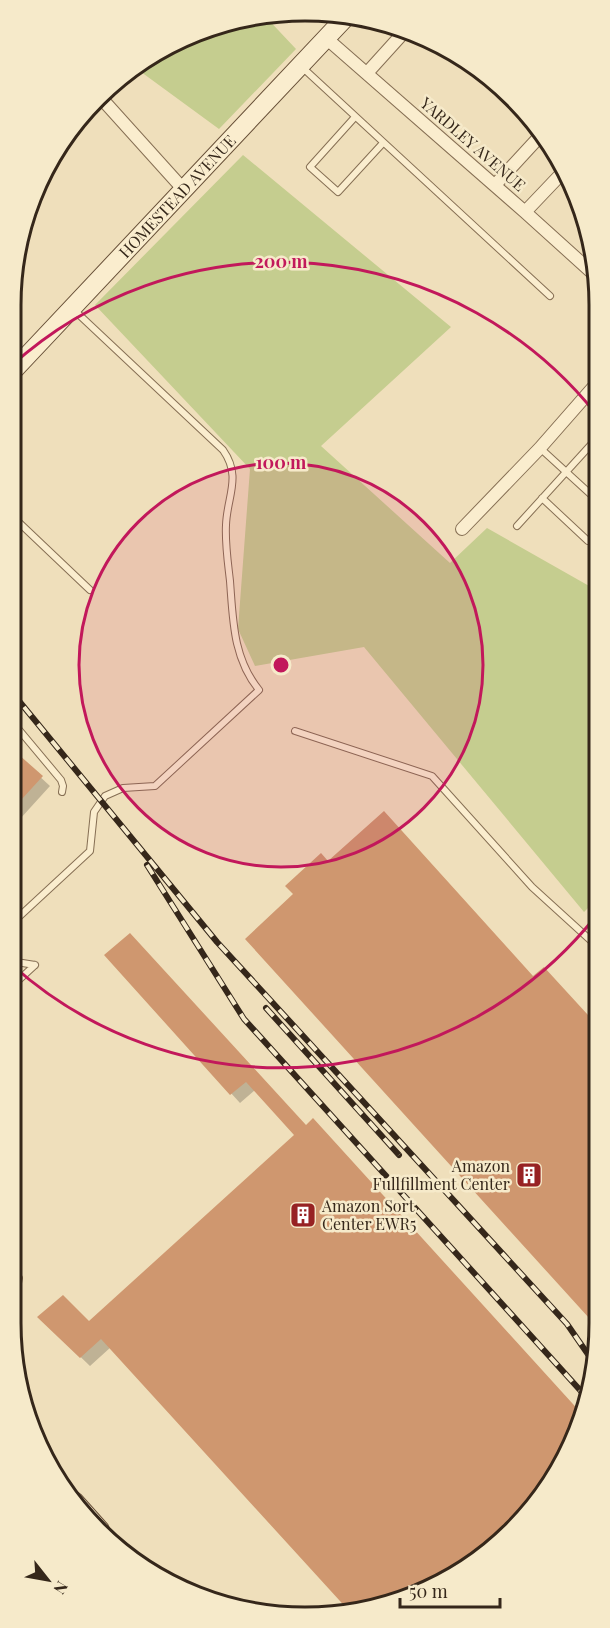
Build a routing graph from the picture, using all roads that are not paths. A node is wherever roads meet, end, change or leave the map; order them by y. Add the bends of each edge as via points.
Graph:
1 (340, 23) edge
2 (326, 38) junction
3 (400, 38) edge
4 (301, 65) junction
5 (367, 73) junction
6 (105, 103) edge
7 (355, 117) junction
8 (536, 140) edge
9 (383, 143) junction
10 (559, 177) edge
11 (495, 185) junction
12 (184, 190) junction
13 (525, 212) junction
14 (587, 268) edge
15 (550, 296) dead end
16 (72, 309) junction
17 (21, 362) edge
18 (589, 392) edge
19 (540, 448) junction
20 (589, 450) edge
21 (566, 472) junction
22 (589, 494) edge
23 (542, 498) junction
24 (21, 524) edge
25 (517, 526) dead end
26 (462, 529) dead end
27 (589, 540) edge
28 (90, 590) dead end
29 (295, 731) dead end
30 (21, 732) edge
31 (62, 792) dead end
32 (21, 915) edge
33 (589, 939) edge
34 (21, 963) edge
35 (21, 978) edge

1 - 2 street, HOMESTEAD AVENUE
2 - 4 street, HOMESTEAD AVENUE
2 - 5 street, YARDLEY AVENUE
3 - 5 street
4 - 7 lane
4 - 12 street, HOMESTEAD AVENUE
5 - 11 street, YARDLEY AVENUE
6 - 12 street
7 - 9 lane
7 - 9 lane via 310,167 338,192
8 - 11 street
9 - 15 lane
10 - 13 street
11 - 13 street, YARDLEY AVENUE
12 - 16 street, HOMESTEAD AVENUE
13 - 14 street, YARDLEY AVENUE
16 - 17 street, HOMESTEAD AVENUE
16 - 32 lane via 223,450 231,462 234,476 226,533 235,641 245,670 259,690 154,786 123,788 105,796 94,812 90,851
18 - 19 street
19 - 21 lane
19 - 26 street
20 - 21 lane
21 - 22 lane
21 - 23 lane
23 - 25 lane
23 - 27 lane
24 - 28 lane
29 - 33 lane via 432,776 532,887
30 - 31 lane via 61,780
34 - 35 lane via 35,965

